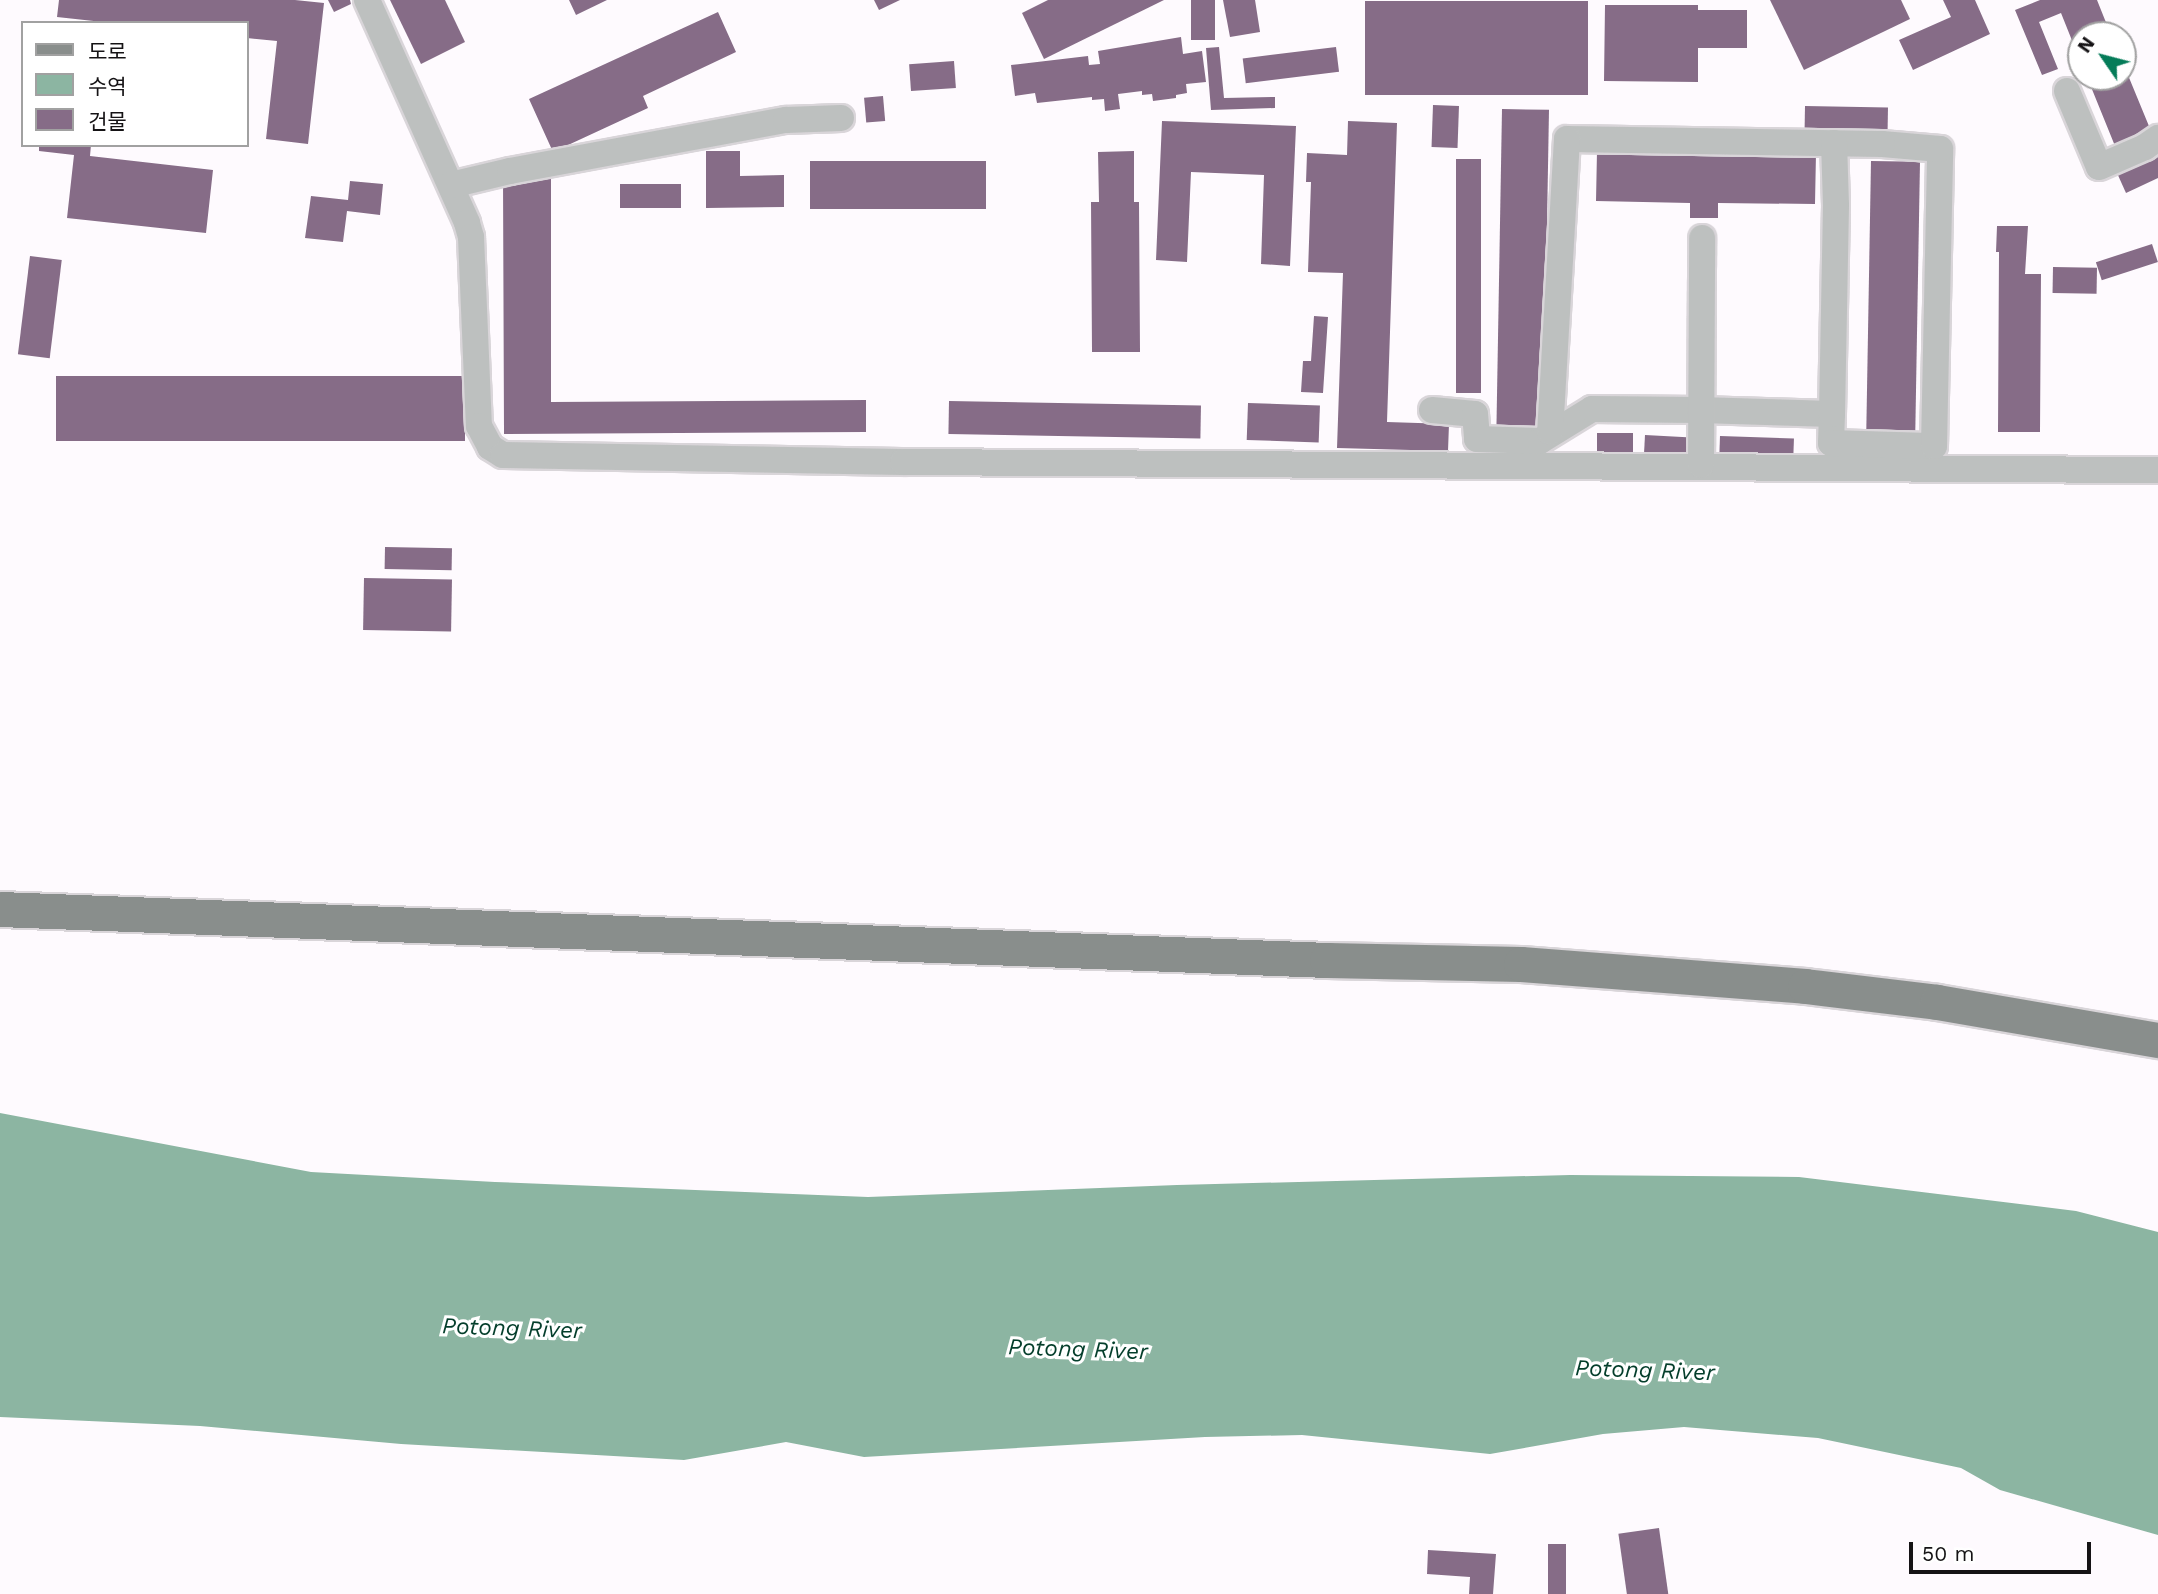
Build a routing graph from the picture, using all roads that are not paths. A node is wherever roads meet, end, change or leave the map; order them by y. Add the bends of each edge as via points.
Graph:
1 (367, 0) edge
2 (2067, 91) dead end
3 (841, 118) dead end
4 (2158, 138) edge
5 (1834, 144) junction
6 (451, 185) junction
7 (1702, 238) dead end
8 (1432, 410) dead end
9 (1700, 410) junction
10 (1832, 414) junction
11 (1550, 432) junction
12 (1701, 465) junction
13 (2158, 470) edge
14 (0, 909) edge
15 (2158, 1040) edge

1 - 6 street
2 - 4 street via 2099,167
3 - 6 street via 786,120
5 - 10 street
5 - 10 street via 1940,149 1934,446 1831,443
5 - 11 street via 1567,139
6 - 12 street via 471,237 479,426 490,447 503,454 917,462
7 - 9 street
8 - 11 street via 1475,414 1477,439 1540,441
9 - 10 street
9 - 11 street via 1592,409
9 - 12 street
12 - 13 street
14 - 15 main road via 1521,964 1831,989

